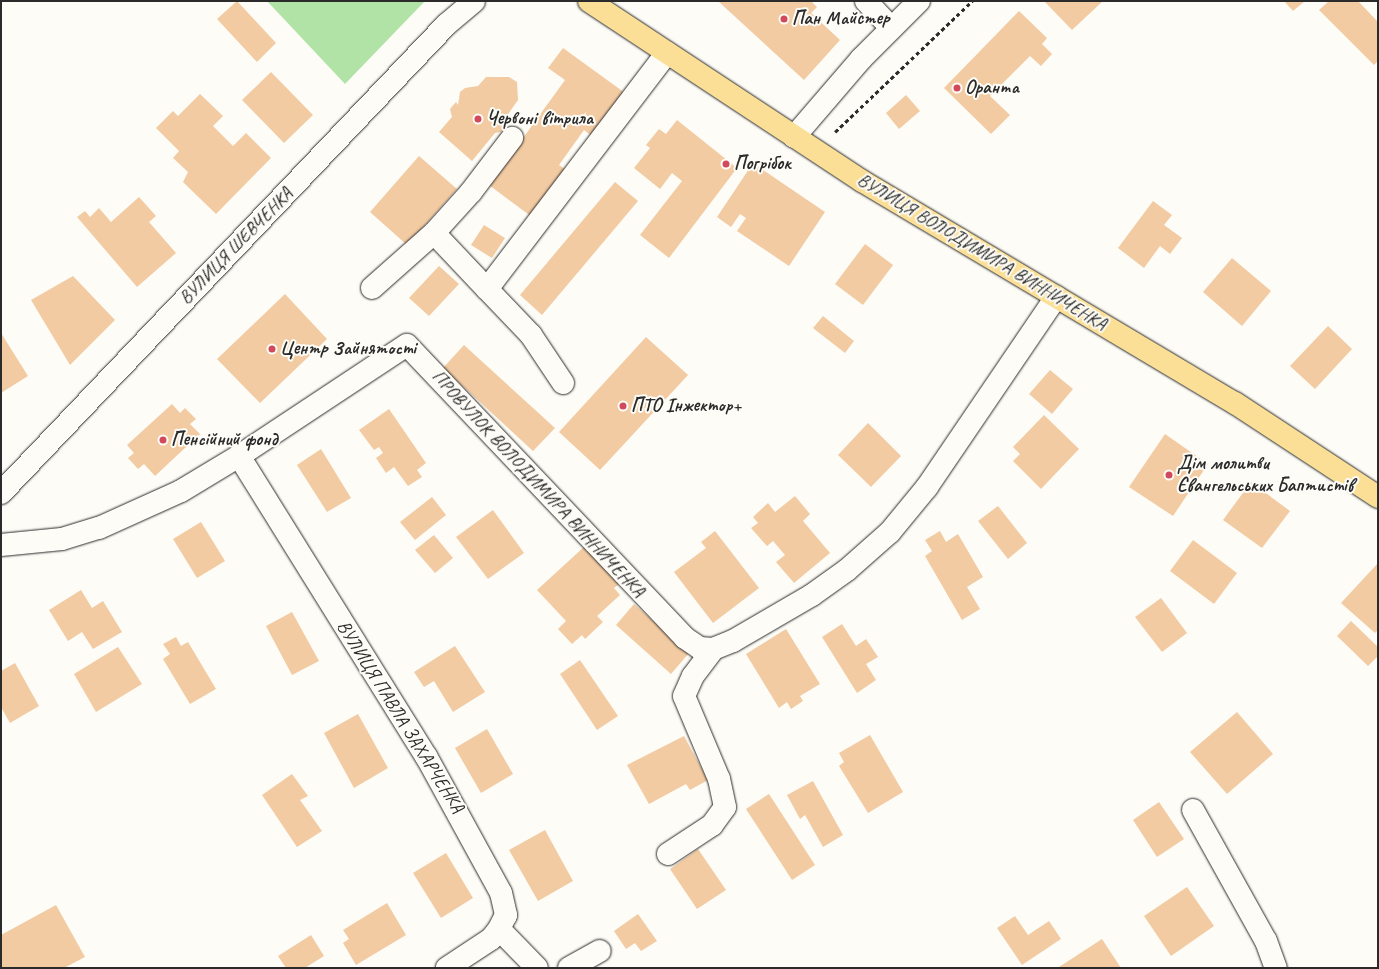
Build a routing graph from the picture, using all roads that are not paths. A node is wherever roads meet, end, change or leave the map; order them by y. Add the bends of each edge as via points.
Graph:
1 (474, 1) edge
2 (589, 1) edge
3 (866, 1) edge
4 (919, 1) edge
5 (891, 28) junction
6 (668, 53) junction
7 (794, 137) junction
8 (512, 138) dead end
9 (434, 233) junction
10 (372, 288) dead end
11 (487, 289) junction
12 (1056, 298) junction
13 (563, 383) dead end
14 (239, 456) junction
15 (1, 493) edge
16 (1378, 497) edge
17 (1, 545) edge
18 (713, 649) junction
19 (1193, 810) dead end
20 (668, 854) dead end
21 (499, 929) junction
22 (600, 951) dead end
23 (447, 968) edge
24 (537, 968) edge
25 (569, 968) edge
26 (1276, 968) edge

1 - 15 street, ВУЛИЦЯ ШЕВЧЕНКА via 447,24
2 - 6 main road, ВУЛИЦЯ ВОЛОДИМИРА ВИННИЧЕНКА
3 - 5 street
4 - 5 street
5 - 7 street via 832,90
6 - 7 main road, ВУЛИЦЯ ВОЛОДИМИРА ВИННИЧЕНКА
6 - 11 street
7 - 12 main road, ВУЛИЦЯ ВОЛОДИМИРА ВИННИЧЕНКА
8 - 9 street via 467,197
9 - 10 street
9 - 11 street
11 - 13 street via 531,335
12 - 16 main road, ВУЛИЦЯ ВОЛОДИМИРА ВИННИЧЕНКА via 1248,411
12 - 18 street via 927,488 890,532 853,566 812,595 733,641
14 - 17 street via 181,491 99,528 62,539
14 - 18 street, ПРОВУЛОК ВОЛОДИМИРА ВИННИЧЕНКА via 406,345 685,638 700,648
14 - 21 street, ВУЛИЦЯ ПАВЛА ЗАХАРЧЕНКА via 450,796 505,904 504,922
18 - 20 street via 688,684 684,696 719,779 725,806 712,825
19 - 26 street via 1266,941
21 - 23 street, ВУЛИЦЯ ПАВЛА ЗАХАРЧЕНКА via 486,943
21 - 24 street
22 - 25 street

